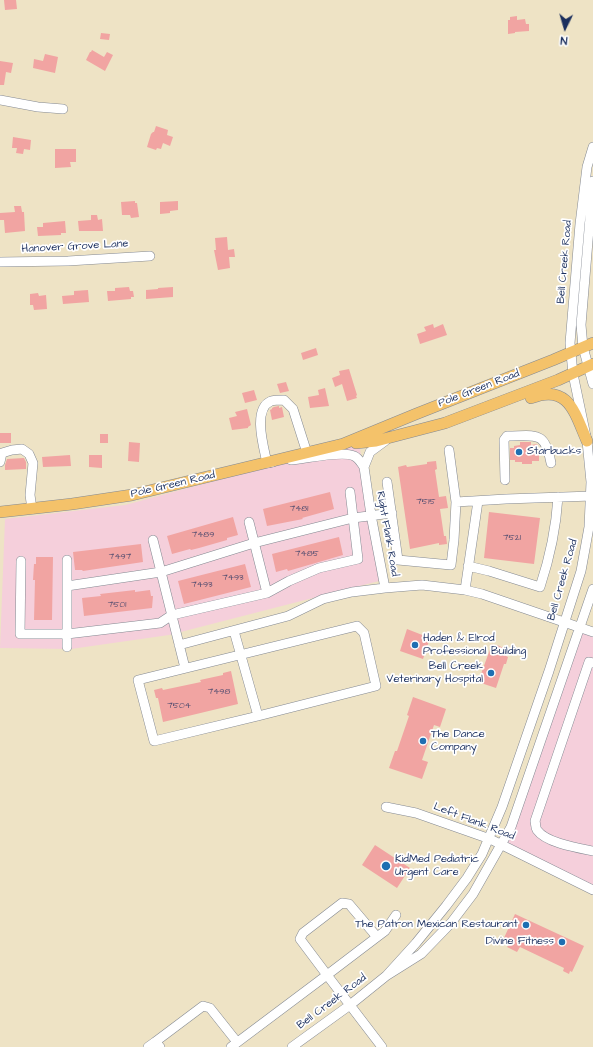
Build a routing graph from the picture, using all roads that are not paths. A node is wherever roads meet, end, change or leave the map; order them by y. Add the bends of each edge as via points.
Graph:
1 (0, 100) edge
2 (63, 109) dead end
3 (593, 147) edge
4 (593, 181) edge
5 (150, 256) dead end
6 (0, 262) edge
7 (589, 278) edge
8 (588, 345) edge
9 (570, 353) junction
10 (591, 365) edge
11 (573, 374) junction
12 (593, 384) edge
13 (445, 423) junction
14 (390, 438) junction
15 (587, 441) junction
16 (343, 444) junction
17 (449, 450) dead end
18 (307, 453) junction
19 (0, 462) edge
20 (267, 463) junction
21 (551, 463) dead end
22 (364, 467) junction
23 (505, 480) dead end
24 (388, 482) dead end
25 (350, 492) dead end
26 (592, 496) junction
27 (558, 497) junction
28 (478, 501) junction
29 (456, 502) junction
30 (32, 508) junction
31 (0, 512) edge
32 (392, 513) junction
33 (371, 515) junction
34 (353, 518) junction
35 (249, 522) dead end
36 (153, 540) dead end
37 (254, 543) junction
38 (67, 560) dead end
39 (21, 561) dead end
40 (468, 566) junction
41 (161, 572) junction
42 (67, 586) junction
43 (385, 588) junction
44 (593, 589) edge
45 (465, 590) junction
46 (267, 593) junction
47 (172, 615) junction
48 (564, 622) junction
49 (580, 628) junction
50 (234, 631) junction
51 (593, 632) edge
52 (67, 634) junction
53 (179, 645) junction
54 (67, 647) dead end
55 (241, 654) junction
56 (593, 663) edge
57 (185, 668) junction
58 (258, 716) junction
59 (386, 807) dead end
60 (490, 838) junction
61 (502, 844) junction
62 (593, 851) edge
63 (593, 890) edge
64 (396, 915) dead end
65 (377, 937) junction
66 (327, 975) junction
67 (386, 976) junction
68 (350, 1005) junction
69 (154, 1045) edge
70 (234, 1045) edge
71 (292, 1047) edge
72 (382, 1047) edge

1 - 2 street
3 - 9 street, Bell Creek Road via 587,168 580,224
4 - 7 street, Bell Creek Road
5 - 6 street, Hanover Grove Lane
7 - 8 street, Bell Creek Road via 581,325
8 - 9 main road, Pole Green Road
8 - 10 street, Bell Creek Road
9 - 11 street, Bell Creek Road
9 - 16 main road, Pole Green Road
10 - 11 main road, Pole Green Road
10 - 12 street, Bell Creek Road
11 - 13 main road, Pole Green Road
11 - 15 street, Bell Creek Road
13 - 14 main road, Pole Green Road
13 - 15 main road via 489,414 534,396 552,394 570,403
14 - 16 main road, Pole Green Road
14 - 22 street via 370,452
15 - 26 street, Bell Creek Road
16 - 18 main road, Pole Green Road
17 - 29 street
18 - 20 main road, Pole Green Road
18 - 20 street via 293,409 284,400 271,401 260,414
19 - 30 street via 2,453 12,450 22,449 29,454 33,463 30,495
20 - 22 street via 350,454
20 - 30 main road, Pole Green Road via 132,495
21 - 23 street via 547,445 539,438 507,436 504,440
22 - 33 street, Right Flank Road
24 - 32 street
25 - 34 street
26 - 27 street
26 - 48 street, Bell Creek Road via 590,527 584,556
27 - 28 street
27 - 40 street via 553,544 540,587
28 - 29 street
28 - 40 street
29 - 32 street via 450,564 398,560
30 - 31 main road, Pole Green Road
32 - 33 street
33 - 34 street
33 - 43 street, Right Flank Road
34 - 37 street
34 - 46 street via 358,559 319,568
35 - 37 street
36 - 41 street
37 - 41 street
37 - 46 street
38 - 42 street
39 - 52 street via 20,634
40 - 45 street
41 - 42 street
41 - 47 street
42 - 52 street
43 - 45 street, Right Flank Road via 422,585
43 - 50 street via 323,599 288,616
44 - 49 street, Bell Creek Road
45 - 48 street, Right Flank Road
46 - 47 street
47 - 52 street via 160,623
47 - 53 street
48 - 49 street, Right Flank Road
48 - 60 street, Bell Creek Road via 520,757
49 - 51 street, Right Flank Road
49 - 61 street, Bell Creek Road via 515,816
50 - 53 street
50 - 55 street
52 - 54 street
53 - 57 street
55 - 57 street
55 - 58 street
55 - 58 street via 357,626 364,633 376,686
56 - 62 street via 589,662 535,821 536,829 541,834 562,844
57 - 58 street via 138,680 154,741
59 - 60 street, Left Flank Road via 416,813
60 - 61 street, Left Flank Road
60 - 67 street, Bell Creek Road via 467,878 416,943
61 - 63 street, Left Flank Road
61 - 67 street, Bell Creek Road via 473,894 451,923 421,954
64 - 65 street via 385,931
65 - 66 street
65 - 66 street via 349,904 342,904 303,933 300,939
66 - 68 street
66 - 70 street
67 - 68 street, Bell Creek Road
68 - 71 street, Bell Creek Road
68 - 72 street
69 - 70 street via 203,1006 210,1008

